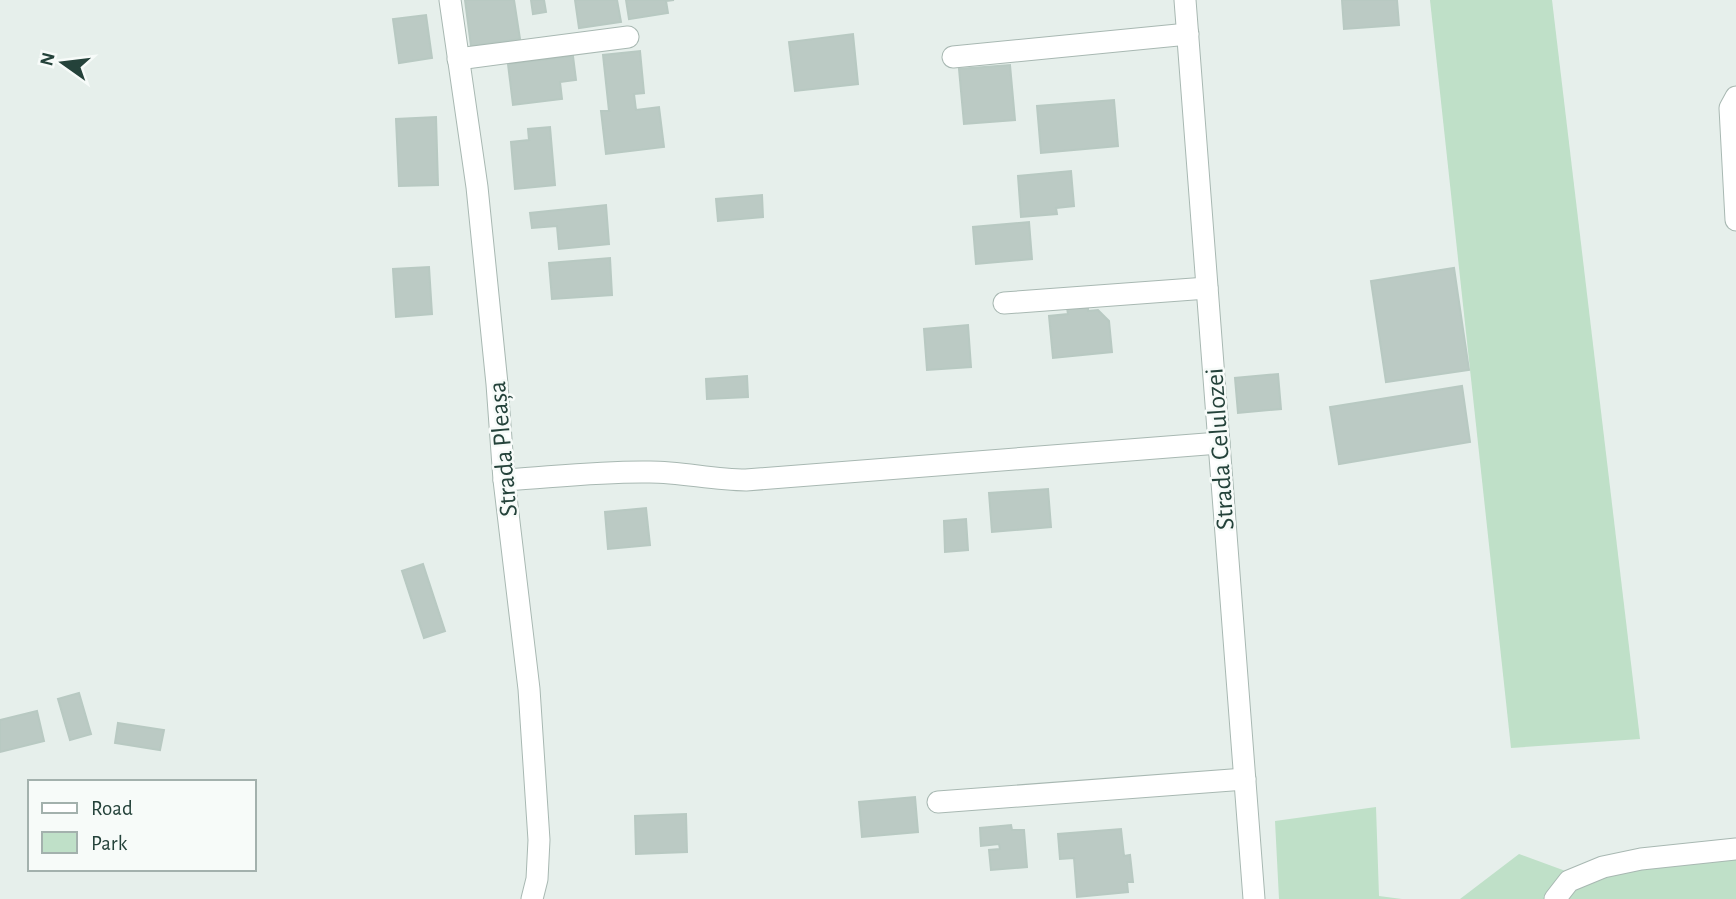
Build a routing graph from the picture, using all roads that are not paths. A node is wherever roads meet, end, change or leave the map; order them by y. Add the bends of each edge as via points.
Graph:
1 (450, 0) edge
2 (1185, 0) edge
3 (1188, 34) junction
4 (628, 37) dead end
5 (953, 57) dead end
6 (458, 59) junction
7 (1736, 97) edge
8 (1736, 220) edge
9 (1207, 288) junction
10 (1004, 303) dead end
11 (1219, 443) junction
12 (505, 480) junction
13 (1245, 779) junction
14 (938, 802) dead end
15 (1736, 849) edge
16 (532, 899) edge
17 (1254, 899) edge
18 (1555, 899) edge

1 - 6 street, Strada Pleașa
2 - 3 street, Strada Celulozei
3 - 5 street
3 - 9 street, Strada Celulozei
4 - 6 street
6 - 12 street, Strada Pleașa via 486,264
7 - 8 street via 1730,108
9 - 10 street
9 - 11 street, Strada Celulozei
11 - 12 street via 746,480 648,472
11 - 13 street, Strada Celulozei
12 - 16 street, Strada Pleașa via 529,689 539,841
13 - 14 street
13 - 17 street, Strada Celulozei
15 - 18 street via 1602,867 1569,881

